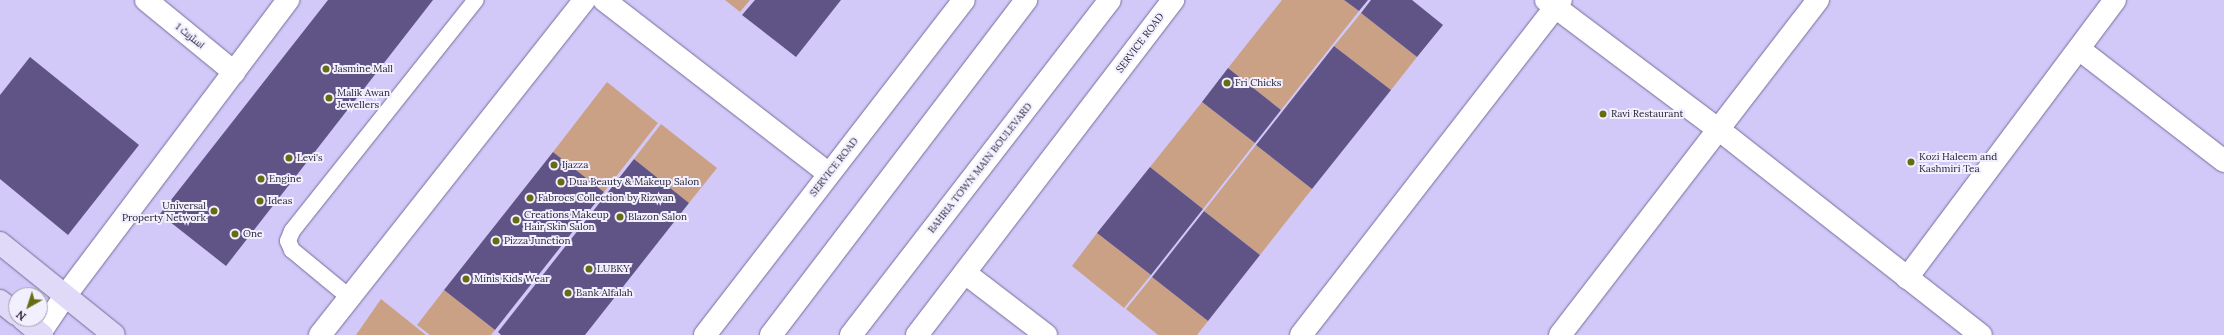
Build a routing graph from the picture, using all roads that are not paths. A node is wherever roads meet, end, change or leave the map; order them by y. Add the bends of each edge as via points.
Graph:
1 (146, 0) edge
2 (288, 0) edge
3 (476, 0) edge
4 (585, 0) edge
5 (604, 0) edge
6 (964, 0) edge
7 (1026, 0) edge
8 (1110, 0) edge
9 (1172, 0) edge
10 (1818, 0) edge
11 (2115, 0) edge
12 (1555, 2) edge
13 (2079, 49) junction
14 (234, 72) junction
15 (1718, 128) junction
16 (2224, 161) edge
17 (829, 174) junction
18 (0, 243) edge
19 (965, 273) junction
20 (1907, 278) junction
21 (65, 296) junction
22 (349, 297) junction
23 (0, 301) edge
24 (8, 308) edge
25 (33, 327) edge
26 (41, 334) edge
27 (114, 335) edge
28 (320, 335) edge
29 (705, 335) edge
30 (771, 335) edge
31 (851, 335) edge
32 (917, 335) edge
33 (1046, 335) edge
34 (1301, 335) edge
35 (1560, 335) edge
36 (1981, 335) edge

1 - 14 street, اسٹریٹ 1
2 - 14 street
3 - 22 lane via 290,236 288,241 292,250
4 - 22 street
5 - 17 street
6 - 17 street, SERVICE ROAD
7 - 30 street
8 - 31 street, BAHRIA TOWN MAIN BOULEVARD
9 - 19 street, SERVICE ROAD
10 - 15 street
11 - 13 street
12 - 15 street
12 - 34 street
13 - 16 street
13 - 20 street
14 - 21 street
15 - 20 street
15 - 35 street
17 - 29 street, SERVICE ROAD
18 - 21 main road
19 - 32 street, SERVICE ROAD
19 - 33 street
20 - 36 street
21 - 26 street
21 - 27 main road
22 - 28 street
23 - 24 main road
25 - 26 main road

